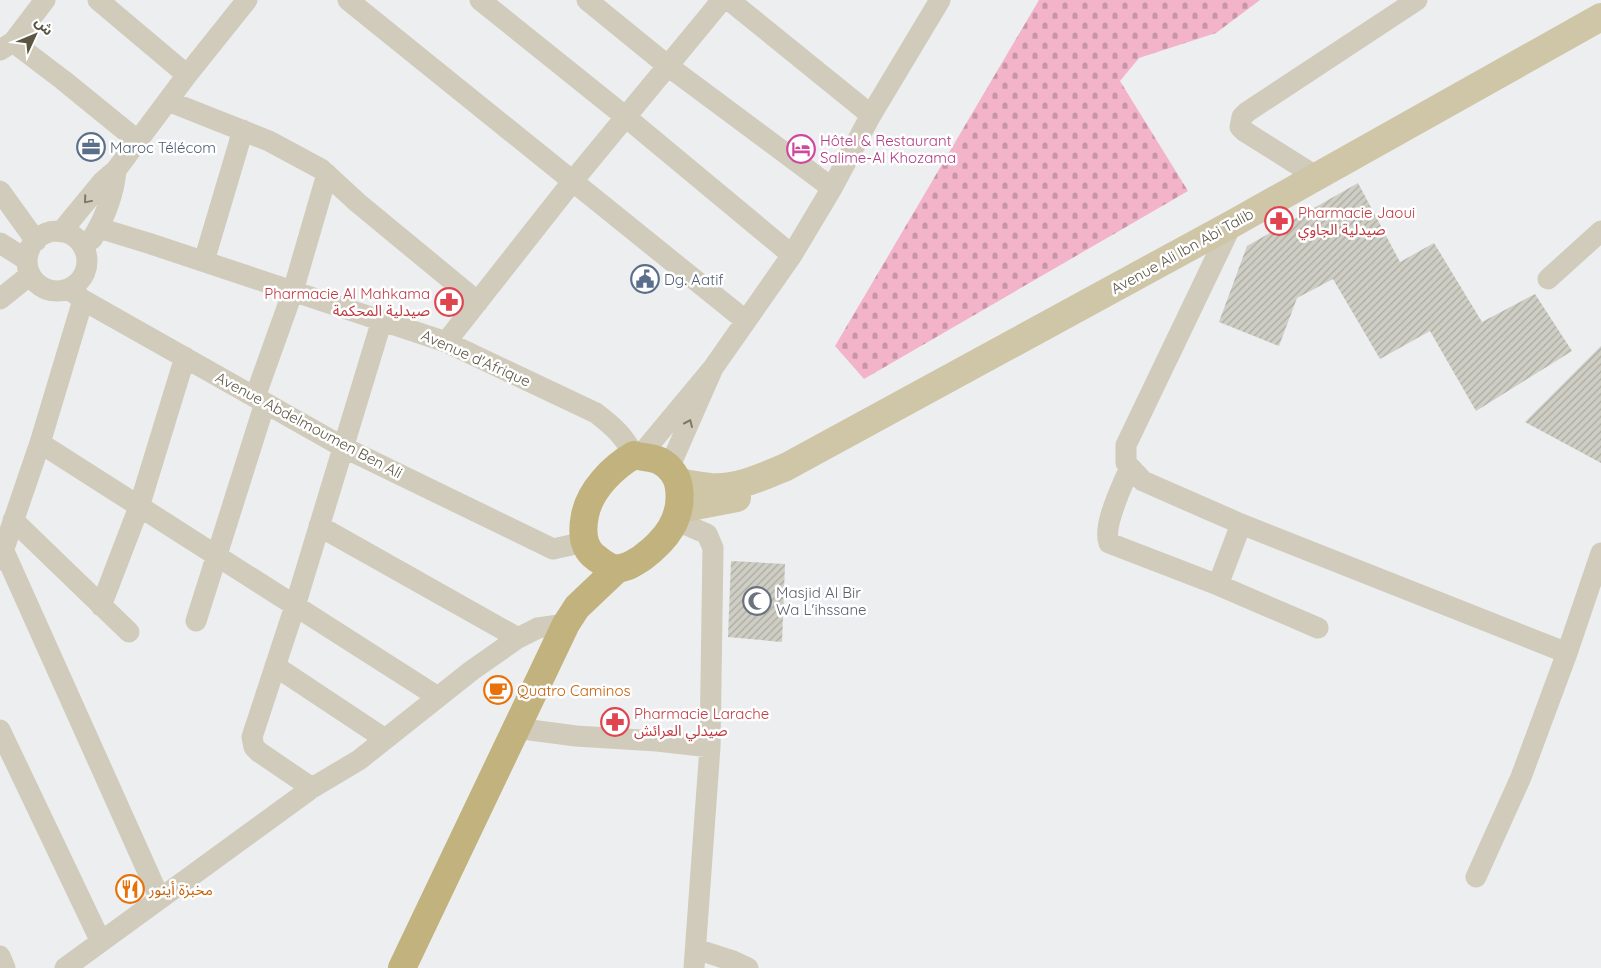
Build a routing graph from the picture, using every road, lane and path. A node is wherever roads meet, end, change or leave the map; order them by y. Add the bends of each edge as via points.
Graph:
1 (45, 0) edge
2 (98, 0) edge
3 (247, 0) edge
4 (348, 0) edge
5 (480, 0) edge
6 (587, 0) edge
7 (722, 0) edge
8 (729, 0) edge
9 (940, 0) edge
10 (1417, 0) edge
11 (1601, 17) edge
12 (6, 46) edge
13 (668, 66) junction
14 (187, 75) junction
15 (168, 101) junction
16 (871, 115) junction
17 (627, 118) junction
18 (243, 130) junction
19 (138, 141) junction
20 (116, 170) junction
21 (326, 174) junction
22 (1317, 176) junction
23 (572, 182) junction
24 (832, 188) junction
25 (0, 191) edge
26 (1232, 224) junction
27 (99, 228) junction
28 (1601, 231) edge
29 (61, 232) junction
30 (0, 243) edge
31 (85, 251) junction
32 (792, 255) junction
33 (31, 258) junction
34 (204, 261) junction
35 (1548, 280) dead end
36 (293, 291) junction
37 (76, 294) junction
38 (0, 299) edge
39 (478, 302) junction
40 (382, 320) junction
41 (746, 321) junction
42 (446, 342) junction
43 (185, 357) junction
44 (713, 368) junction
45 (260, 400) junction
46 (40, 443) junction
47 (344, 447) junction
48 (637, 456) junction
49 (1130, 467) junction
50 (676, 495) junction
51 (139, 507) junction
52 (14, 520) junction
53 (1241, 524) junction
54 (319, 526) junction
55 (585, 542) junction
56 (1601, 552) edge
57 (2, 554) edge
58 (217, 557) junction
59 (617, 569) junction
60 (1218, 585) junction
61 (101, 606) junction
62 (295, 606) junction
63 (571, 615) junction
64 (196, 621) dead end
65 (1318, 628) dead end
66 (129, 632) dead end
67 (518, 638) junction
68 (1567, 652) junction
69 (275, 666) junction
70 (438, 697) junction
71 (516, 728) junction
72 (0, 730) edge
73 (385, 739) junction
74 (710, 748) junction
75 (312, 788) junction
76 (1476, 877) dead end
77 (160, 899) junction
78 (101, 942) junction
79 (0, 956) edge
80 (695, 959) edge
81 (6, 968) edge
82 (65, 968) edge
83 (402, 968) edge
84 (748, 968) edge

1 - 12 street
2 - 14 street
3 - 14 street
4 - 23 street
5 - 17 street
6 - 13 street
7 - 13 street
8 - 16 street
9 - 16 street
10 - 22 street via 1242,117 1240,127 1244,131
11 - 22 main road, Avenue Ali Ibn Abi Talib
12 - 19 street via 63,80
13 - 17 street
13 - 24 street
14 - 15 street
15 - 18 street
15 - 19 street
16 - 24 street
17 - 23 street
17 - 32 street
18 - 21 street via 303,158
18 - 34 street
19 - 20 street
20 - 27 street
20 -> 29 street
21 - 36 street
21 - 39 street
22 - 26 main road, Avenue Ali Ibn Abi Talib
23 - 39 street
23 - 41 street
24 - 32 street
25 - 33 street, Avenue Abdelmoumen Ben Ali
26 - 49 street via 1126,445 1126,463
26 - 50 main road, Avenue Ali Ibn Abi Talib via 786,467 755,480
27 - 31 street
27 - 34 street, Avenue d'Afrique
28 - 35 street
29 - 31 street via 76,238
29 - 33 street via 43,235
30 - 33 street
31 - 37 street via 87,266
32 - 41 street
33 - 37 street, Avenue Abdelmoumen Ben Ali via 34,281 47,289
33 - 38 street
34 - 36 street, Avenue d'Afrique
36 - 40 street, Avenue d'Afrique
36 - 45 street
37 - 43 street, Avenue Abdelmoumen Ben Ali
37 - 46 street
39 - 42 street
40 - 42 street, Avenue d'Afrique
40 - 47 street
41 - 44 street
42 - 48 street, Avenue d'Afrique via 596,413 613,426
43 - 45 street, Avenue Abdelmoumen Ben Ali
43 - 51 street
44 - 48 street
50 -> 44 street
45 - 47 street, Avenue Abdelmoumen Ben Ali
45 - 58 street
46 - 51 street
46 - 52 street
47 - 54 street
47 - 55 street, Avenue Abdelmoumen Ben Ali via 553,549
48 - 50 highway via 660,461
48 - 55 highway via 612,470 595,493 586,509 583,525
49 - 53 street via 1143,481
49 - 60 street via 1108,523 1108,543
50 - 59 highway via 664,537 632,565
50 - 74 street via 707,534 713,548
51 - 58 street
51 - 61 street
52 - 57 street
52 - 61 street
53 - 60 street
53 - 68 street
54 - 62 street
54 - 67 street
55 - 59 highway via 589,552
55 - 63 highway
56 - 68 street
57 - 77 street
58 - 62 street
58 - 64 street
59 - 63 highway
60 - 65 street
61 - 66 street
62 - 69 street
62 - 70 street
63 - 67 street
63 - 71 highway
67 - 70 street
68 - 76 street via 1521,777
69 - 73 street
69 - 75 street via 252,741 258,752
70 - 73 street
71 - 74 street
71 - 83 highway
72 - 78 street
73 - 75 street via 359,760
74 - 80 street
75 - 77 street
77 - 78 street
78 - 82 street
79 - 81 street
80 - 84 street via 732,961

